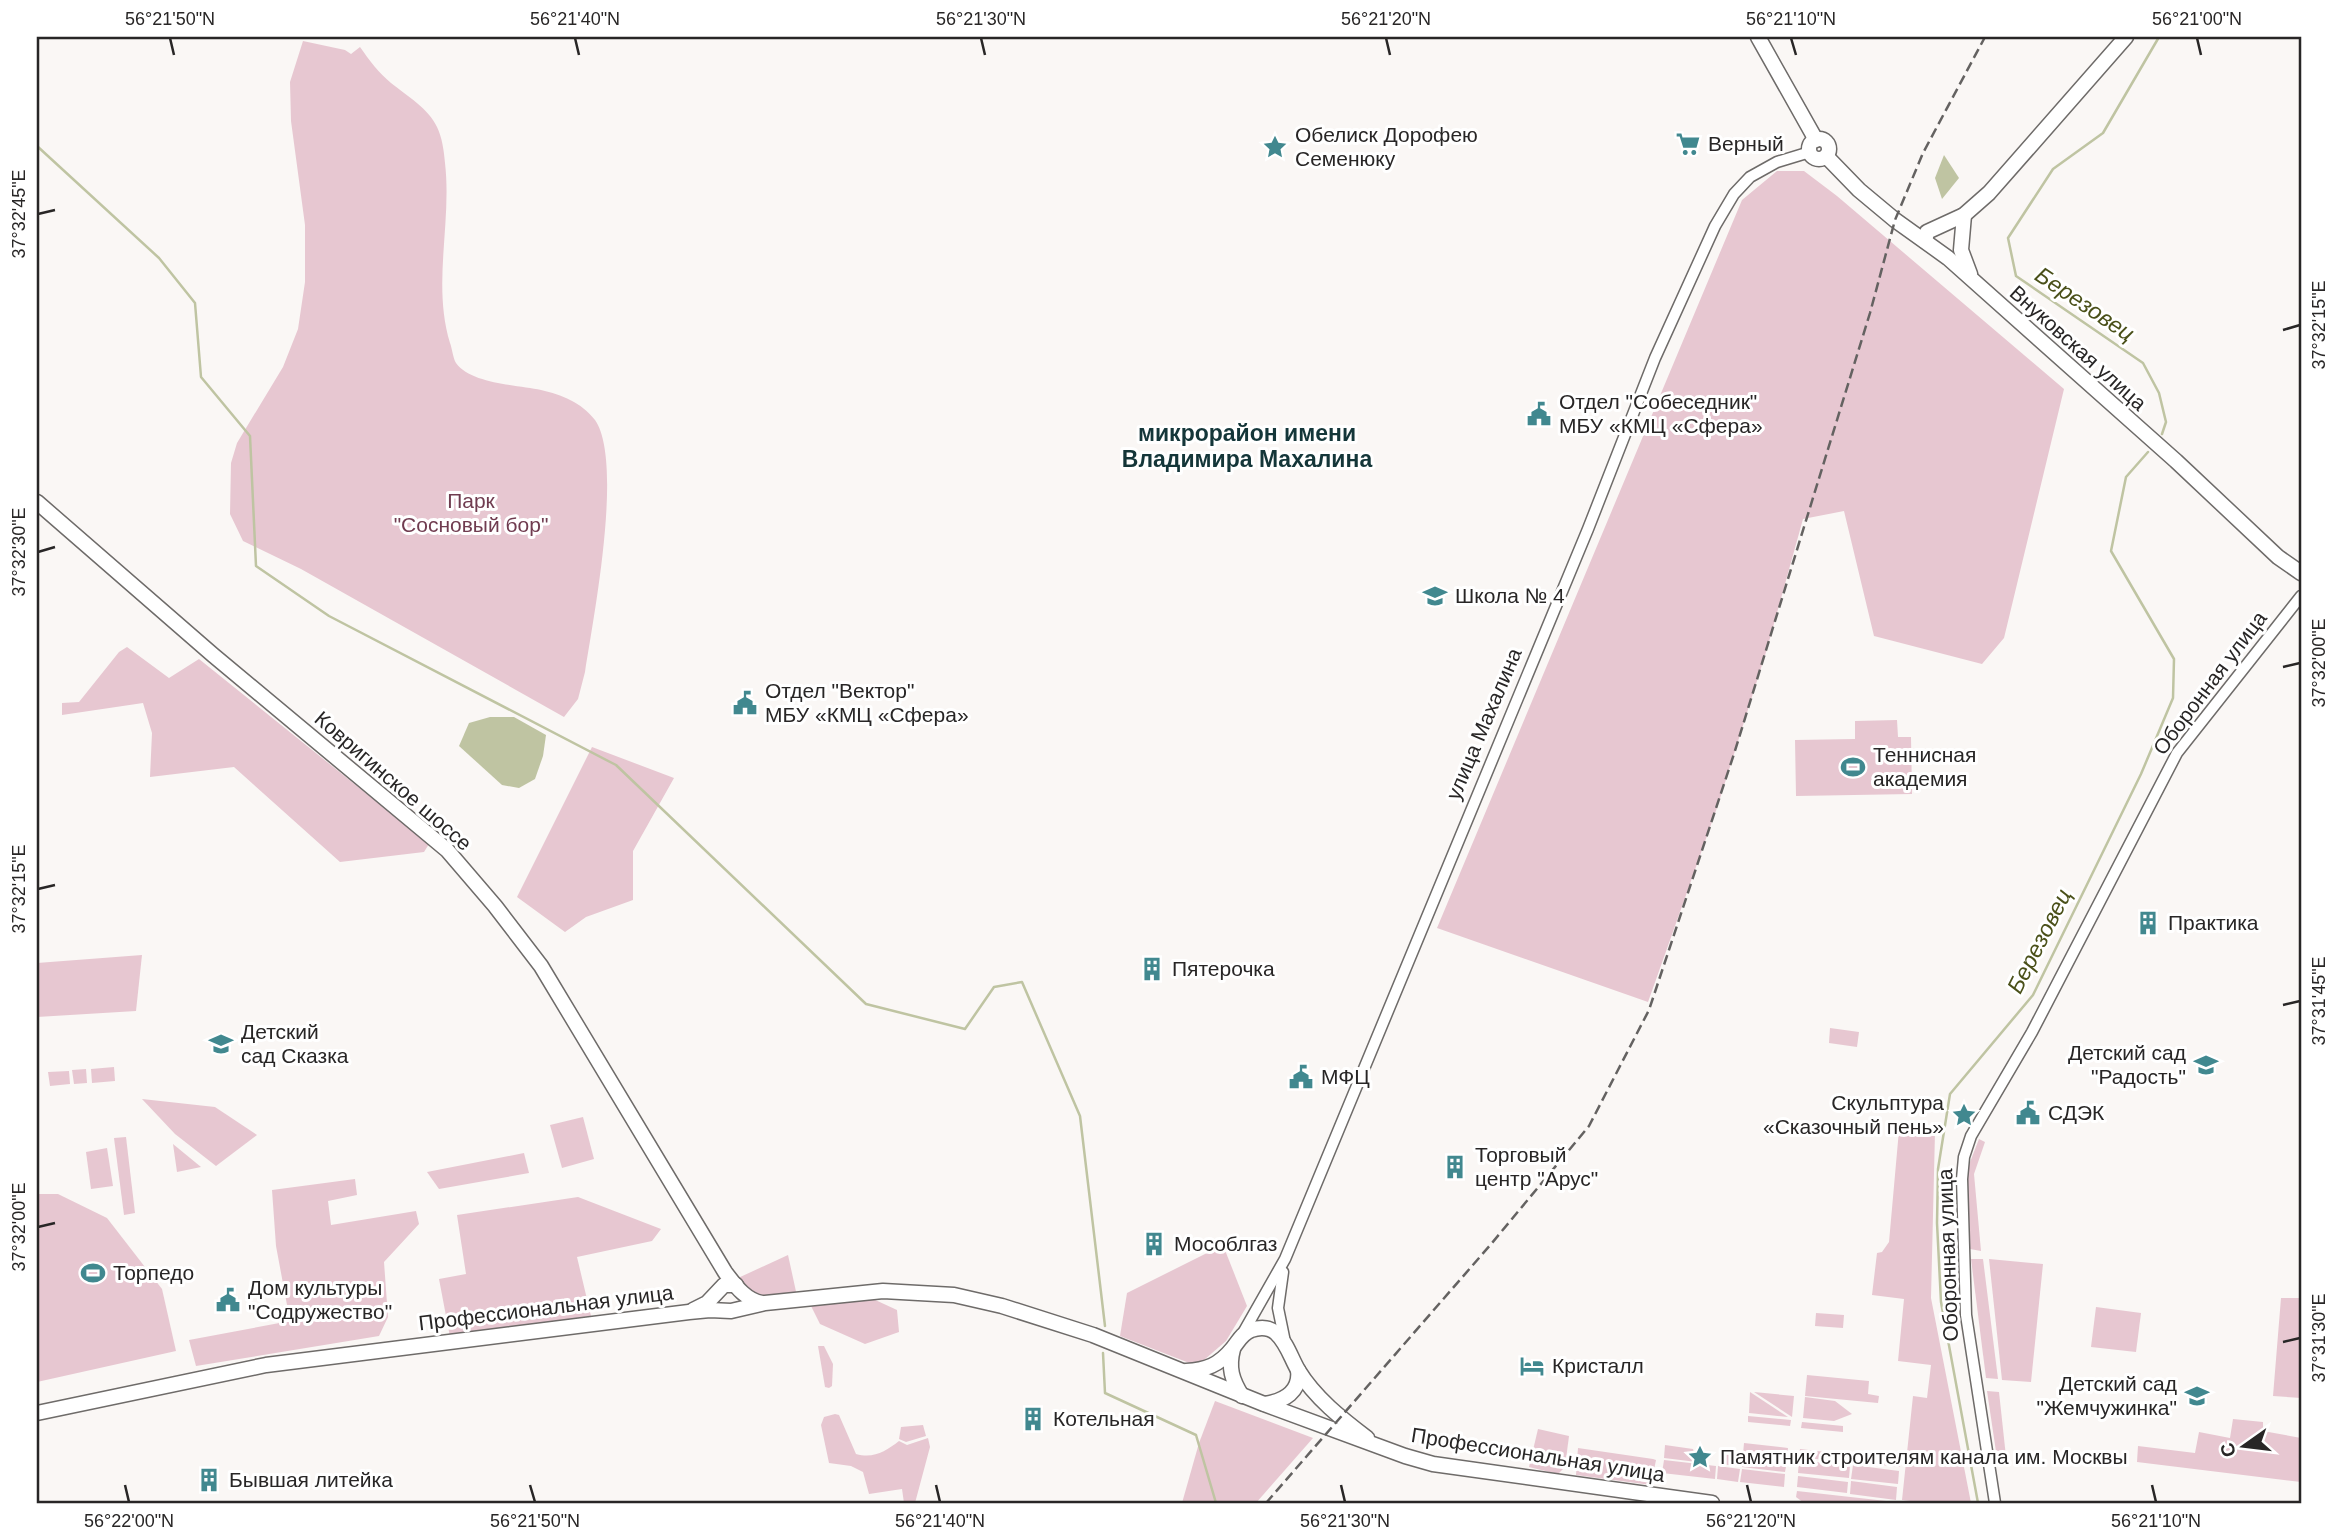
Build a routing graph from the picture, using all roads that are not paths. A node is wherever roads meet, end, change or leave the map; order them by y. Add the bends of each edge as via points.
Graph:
1 (1758, 37) edge
2 (2126, 37) edge
3 (1813, 146) junction
4 (1964, 215) junction
5 (1933, 235) junction
6 (1976, 285) junction
7 (37, 502) edge
8 (2301, 573) edge
9 (2301, 596) edge
10 (1285, 1259) junction
11 (730, 1296) junction
12 (1243, 1333) junction
13 (1285, 1345) junction
14 (1233, 1348) junction
15 (1298, 1370) junction
16 (1184, 1372) junction
17 (1242, 1396) junction
18 (1264, 1404) junction
19 (37, 1413) edge
20 (1377, 1446) junction
21 (1712, 1503) edge
22 (1995, 1503) edge

1 - 3 main road
2 - 4 main road via 1989,193
3 - 5 main road, Внуковская улица via 1823,140 1828,145 1826,156 1859,190 1895,220
3 - 10 street, улица Махалина via 1750,177 1716,226 1655,358
4 - 5 main road
4 - 6 main road via 1961,250
5 - 6 main road, Внуковская улица via 1948,258
6 - 8 main road, Внуковская улица
7 - 11 main road, Ковригинское шоссе via 447,850 541,966 718,1261
9 - 22 street, Оборонная улица via 2177,753 2032,1032 1971,1136 1962,1178 1966,1314
10 - 12 street, улица Махалина
10 - 13 street via 1278,1308
11 - 16 main road, Профессиональная улица via 765,1303 883,1291 954,1295 1066,1326
11 - 19 main road, Профессиональная улица via 689,1312 266,1364
12 - 13 main road via 1269,1329
12 - 14 main road, улица Махалина
13 - 15 main road
14 - 16 main road via 1217,1364
14 - 17 main road via 1231,1375
15 - 18 main road via 1290,1395
15 - 20 main road via 1340,1417
16 - 17 main road, Профессиональная улица
17 - 18 main road, Профессиональная улица
18 - 20 main road, Профессиональная улица
20 - 21 main road, Профессиональная улица via 1433,1464

